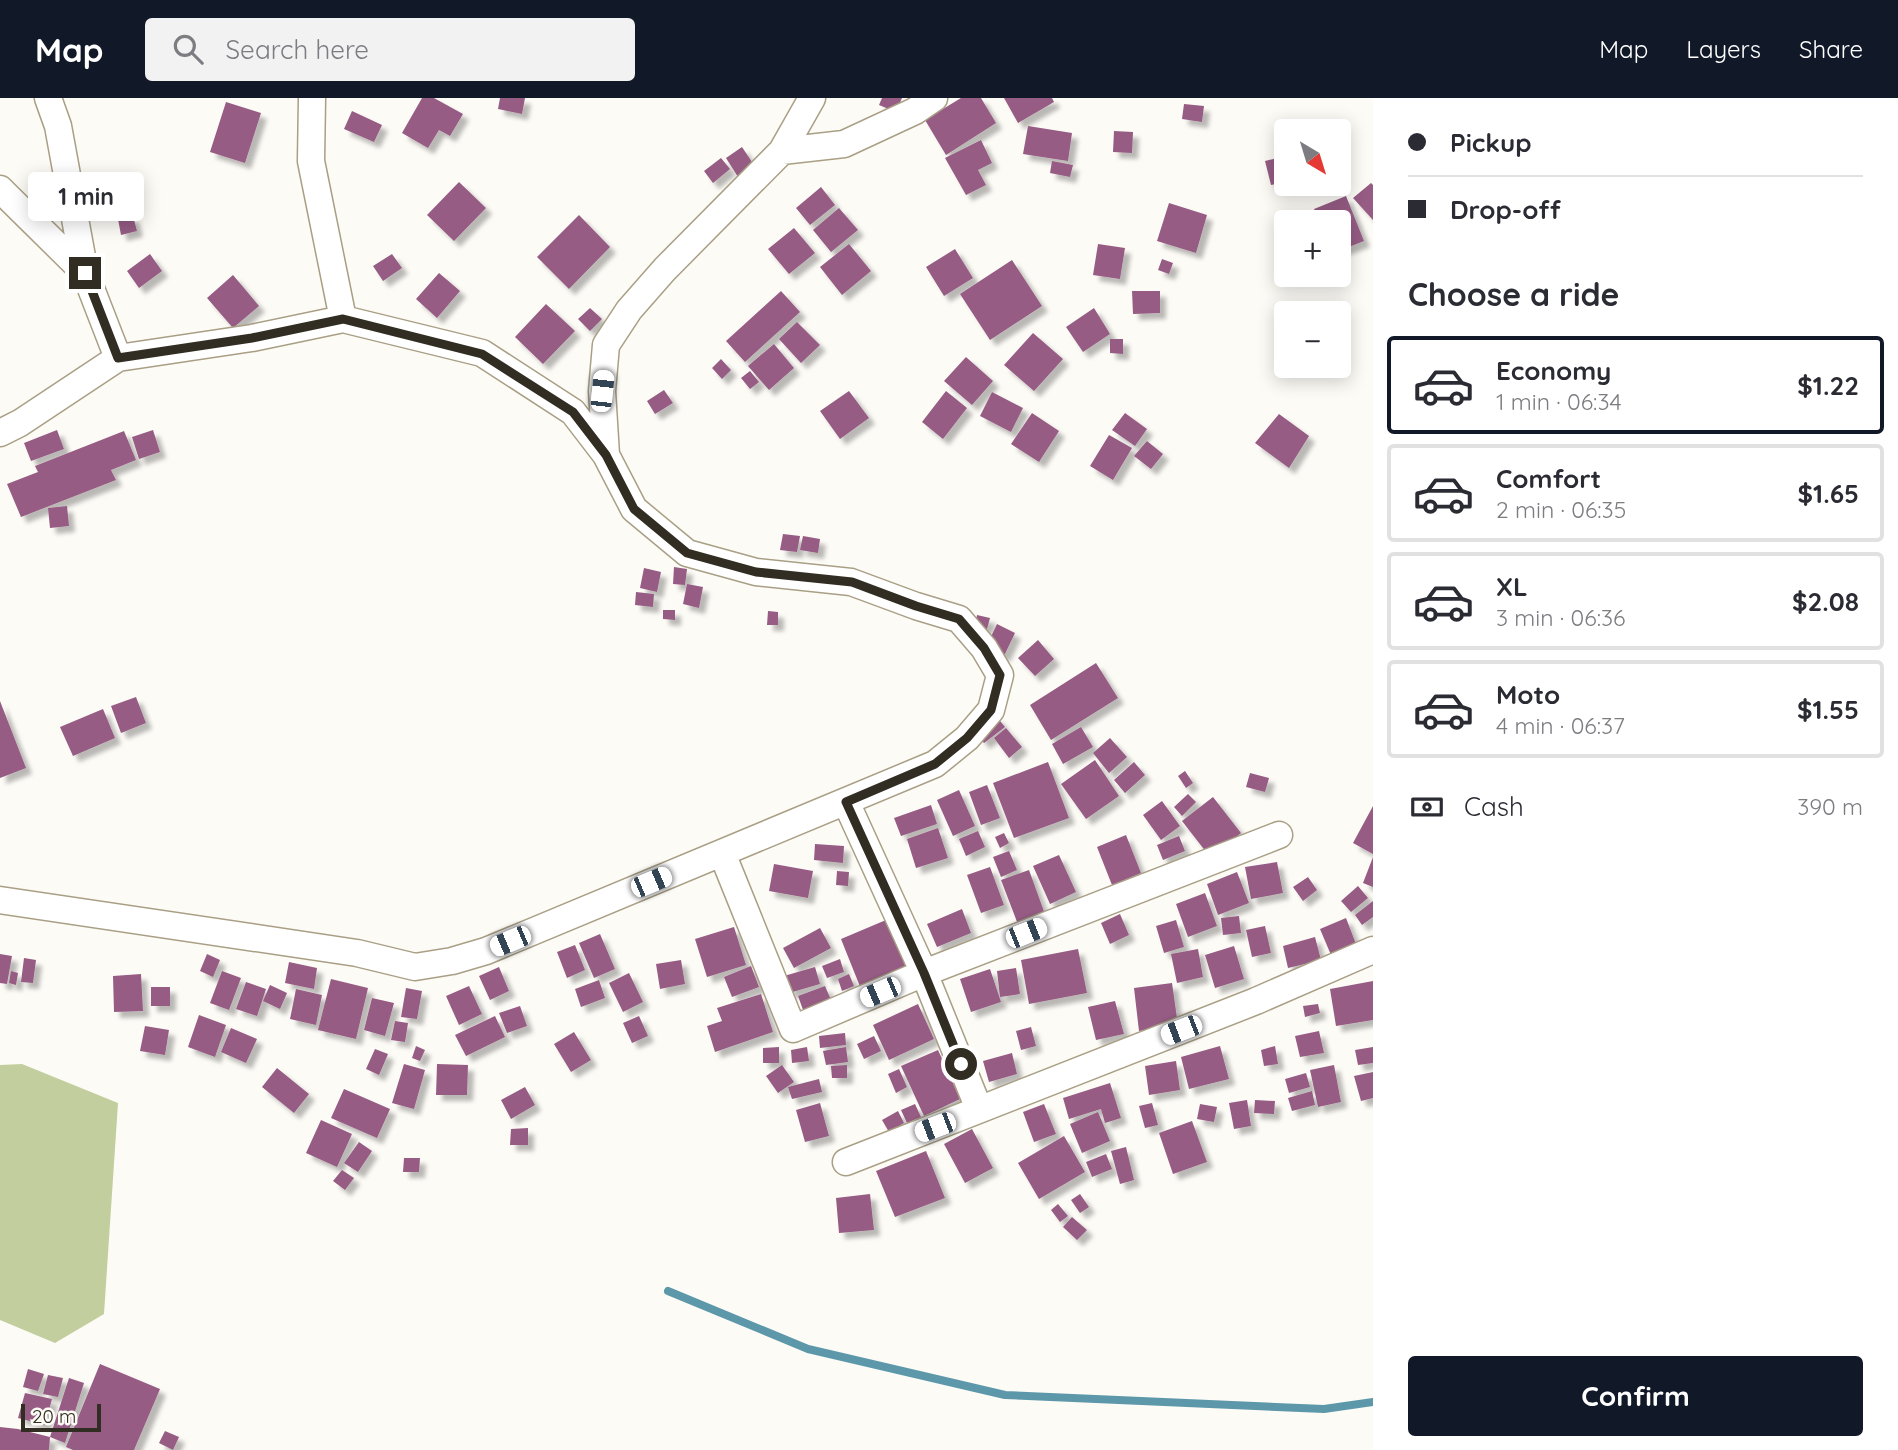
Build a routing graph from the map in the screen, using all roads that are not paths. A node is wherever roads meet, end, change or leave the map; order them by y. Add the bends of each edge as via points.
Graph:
1 (48, 98) edge
2 (312, 98) edge
3 (812, 98) edge
4 (934, 98) edge
5 (782, 151) junction
6 (0, 189) edge
7 (85, 273) junction
8 (343, 319) junction
9 (118, 358) junction
10 (0, 433) edge
11 (606, 455) junction
12 (846, 802) junction
13 (1279, 835) dead end
14 (722, 853) junction
15 (0, 900) edge
16 (1373, 950) edge
17 (924, 973) junction
18 (979, 1110) junction
19 (846, 1162) dead end

1 - 7 street via 58,125
2 - 8 street via 311,161
3 - 5 street
4 - 5 street via 845,145
5 - 11 street via 665,269 606,345 602,391
6 - 7 street
7 - 9 street
8 - 9 street
8 - 11 street via 482,354 573,412
9 - 10 street
11 - 12 street via 634,509 687,553 756,572 852,582 959,619 984,648 1000,675 991,710 967,738 935,764
12 - 14 street
12 - 17 street
13 - 17 street
14 - 15 street via 486,951 415,967 357,953
14 - 17 street via 793,1029
16 - 18 street
17 - 18 street
18 - 19 street

